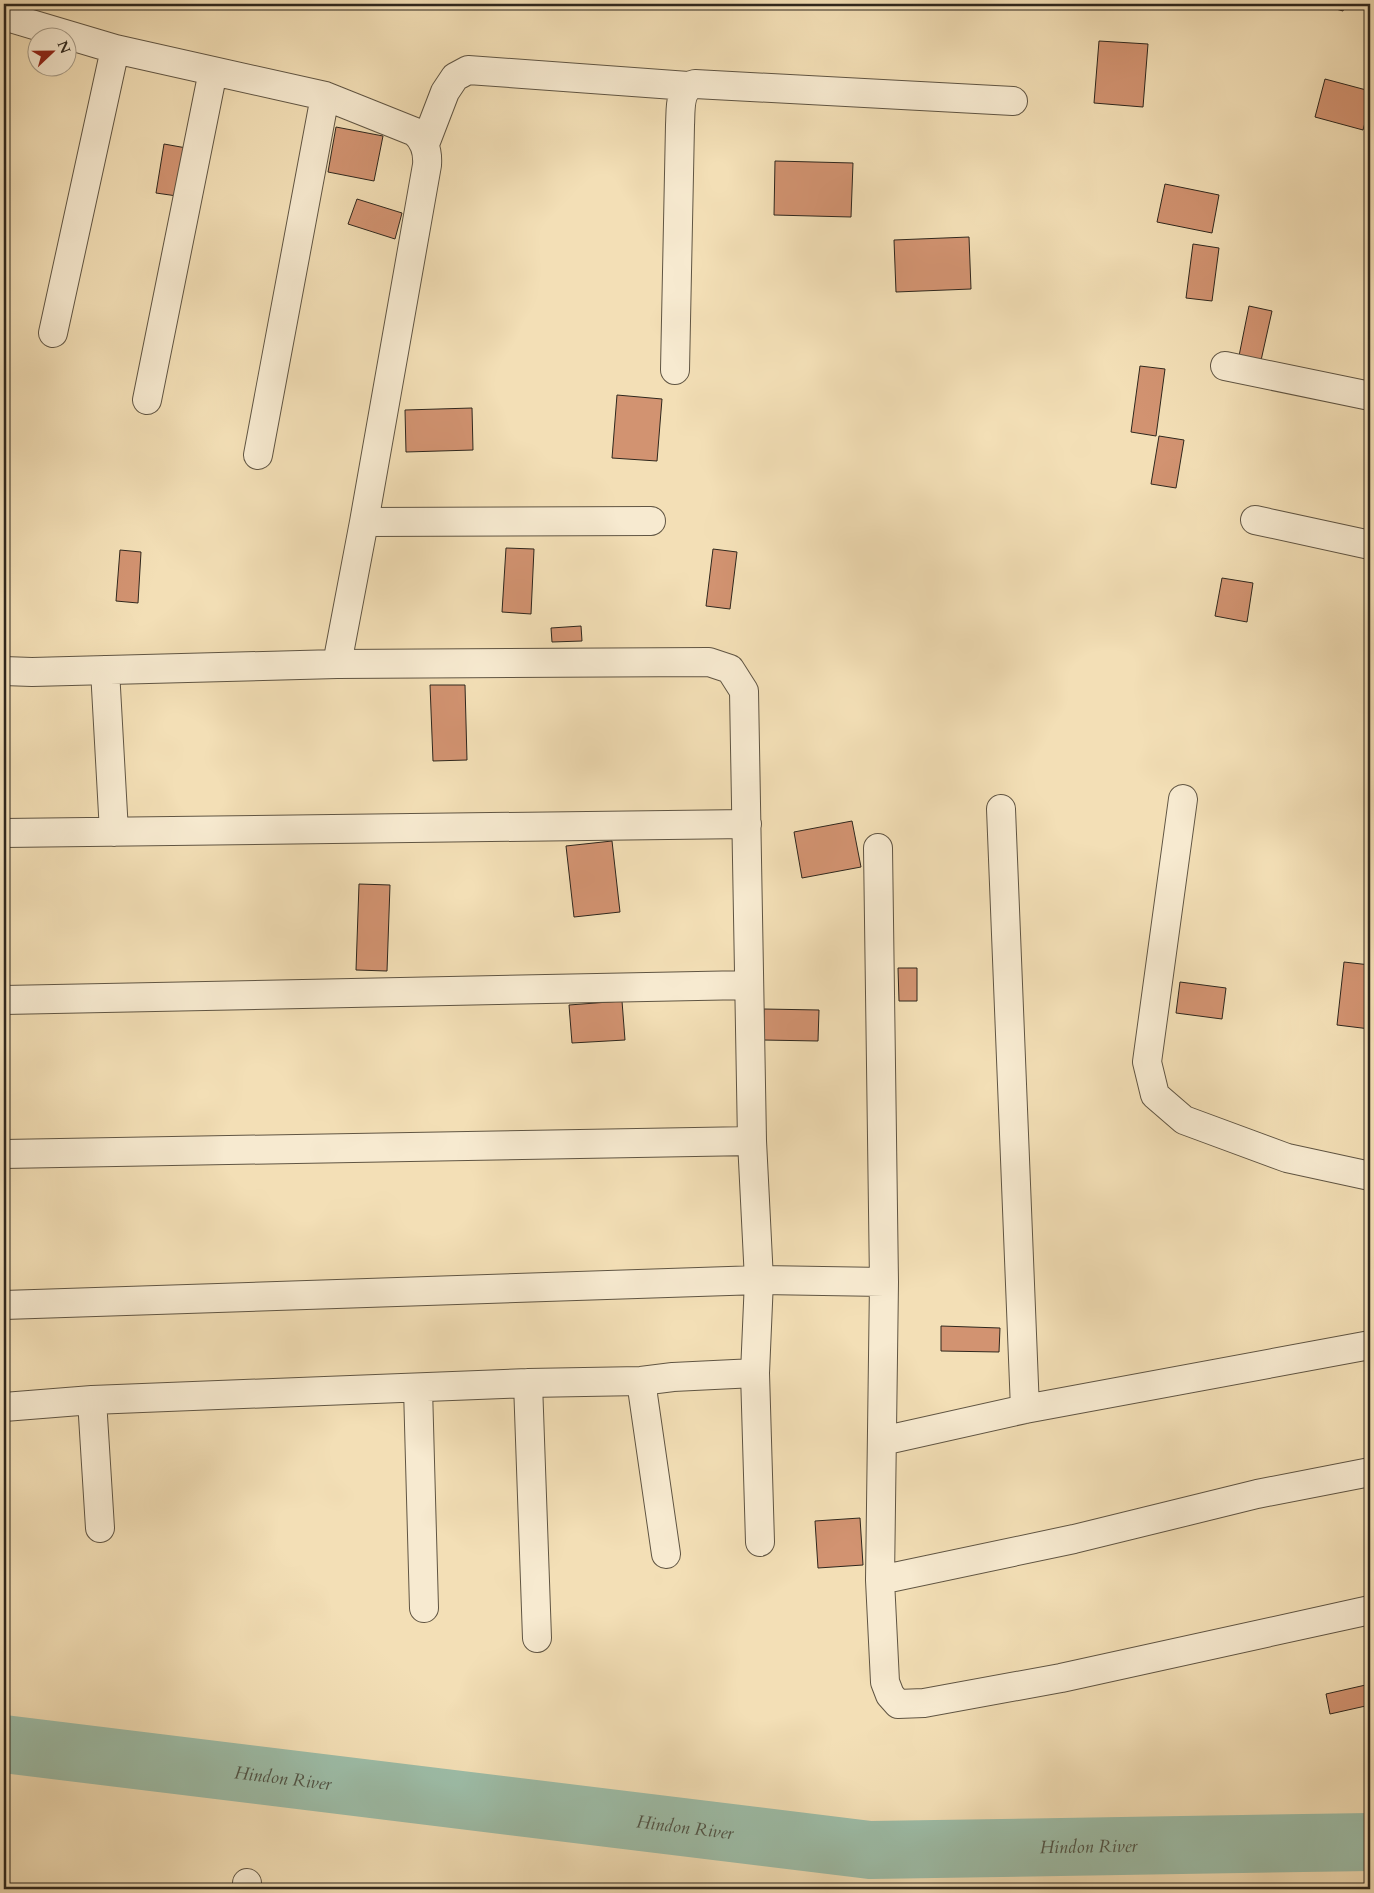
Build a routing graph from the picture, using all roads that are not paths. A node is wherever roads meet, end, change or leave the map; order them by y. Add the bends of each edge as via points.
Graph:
1 (4, 16) edge
2 (115, 50) junction
3 (213, 71) junction
4 (688, 86) junction
5 (325, 96) junction
6 (1013, 101) dead end
7 (425, 144) junction
8 (53, 333) dead end
9 (1225, 366) dead end
10 (675, 370) dead end
11 (1370, 396) edge
12 (147, 400) dead end
13 (258, 456) dead end
14 (1255, 520) dead end
15 (651, 521) dead end
16 (364, 522) junction
17 (1370, 545) edge
18 (337, 664) junction
19 (106, 670) junction
20 (4, 671) edge
21 (1183, 799) dead end
22 (1001, 809) dead end
23 (747, 824) junction
24 (114, 832) junction
25 (4, 834) edge
26 (878, 848) dead end
27 (748, 986) junction
28 (4, 1000) edge
29 (752, 1141) junction
30 (4, 1154) edge
31 (1370, 1176) edge
32 (759, 1280) junction
33 (884, 1282) junction
34 (4, 1305) edge
35 (1370, 1345) edge
36 (755, 1373) junction
37 (641, 1381) junction
38 (528, 1383) junction
39 (418, 1388) junction
40 (92, 1400) junction
41 (4, 1407) edge
42 (1025, 1409) junction
43 (882, 1441) junction
44 (1370, 1472) edge
45 (100, 1528) dead end
46 (760, 1542) dead end
47 (666, 1554) dead end
48 (880, 1580) junction
49 (424, 1608) dead end
50 (1370, 1610) edge
51 (537, 1638) dead end

1 - 2 street
2 - 3 street
2 - 8 street
3 - 5 street
3 - 12 street
4 - 6 street
4 - 7 street via 468,70 455,77 445,92
4 - 10 street via 683,92 680,125
5 - 7 street via 415,132
5 - 13 street
7 - 16 street via 428,165
9 - 11 street
14 - 17 street
15 - 16 street
16 - 18 street
18 - 19 street
18 - 23 street via 709,662 730,669 744,691
19 - 20 street
19 - 24 street
21 - 31 street via 1147,1062 1155,1095 1184,1120 1286,1158
22 - 42 street
23 - 24 street
23 - 27 street
24 - 25 street
26 - 33 street
27 - 28 street
27 - 29 street
29 - 30 street
29 - 32 street
32 - 33 street
32 - 34 street
32 - 36 street
33 - 43 street
35 - 42 street
36 - 37 street via 673,1376
36 - 46 street
37 - 38 street
37 - 47 street
38 - 39 street
38 - 51 street
39 - 40 street
39 - 49 street
40 - 41 street
40 - 45 street
42 - 43 street
43 - 48 street
44 - 48 street via 1257,1494 1074,1539
48 - 50 street via 886,1682 890,1695 898,1704 924,1703 1061,1678

